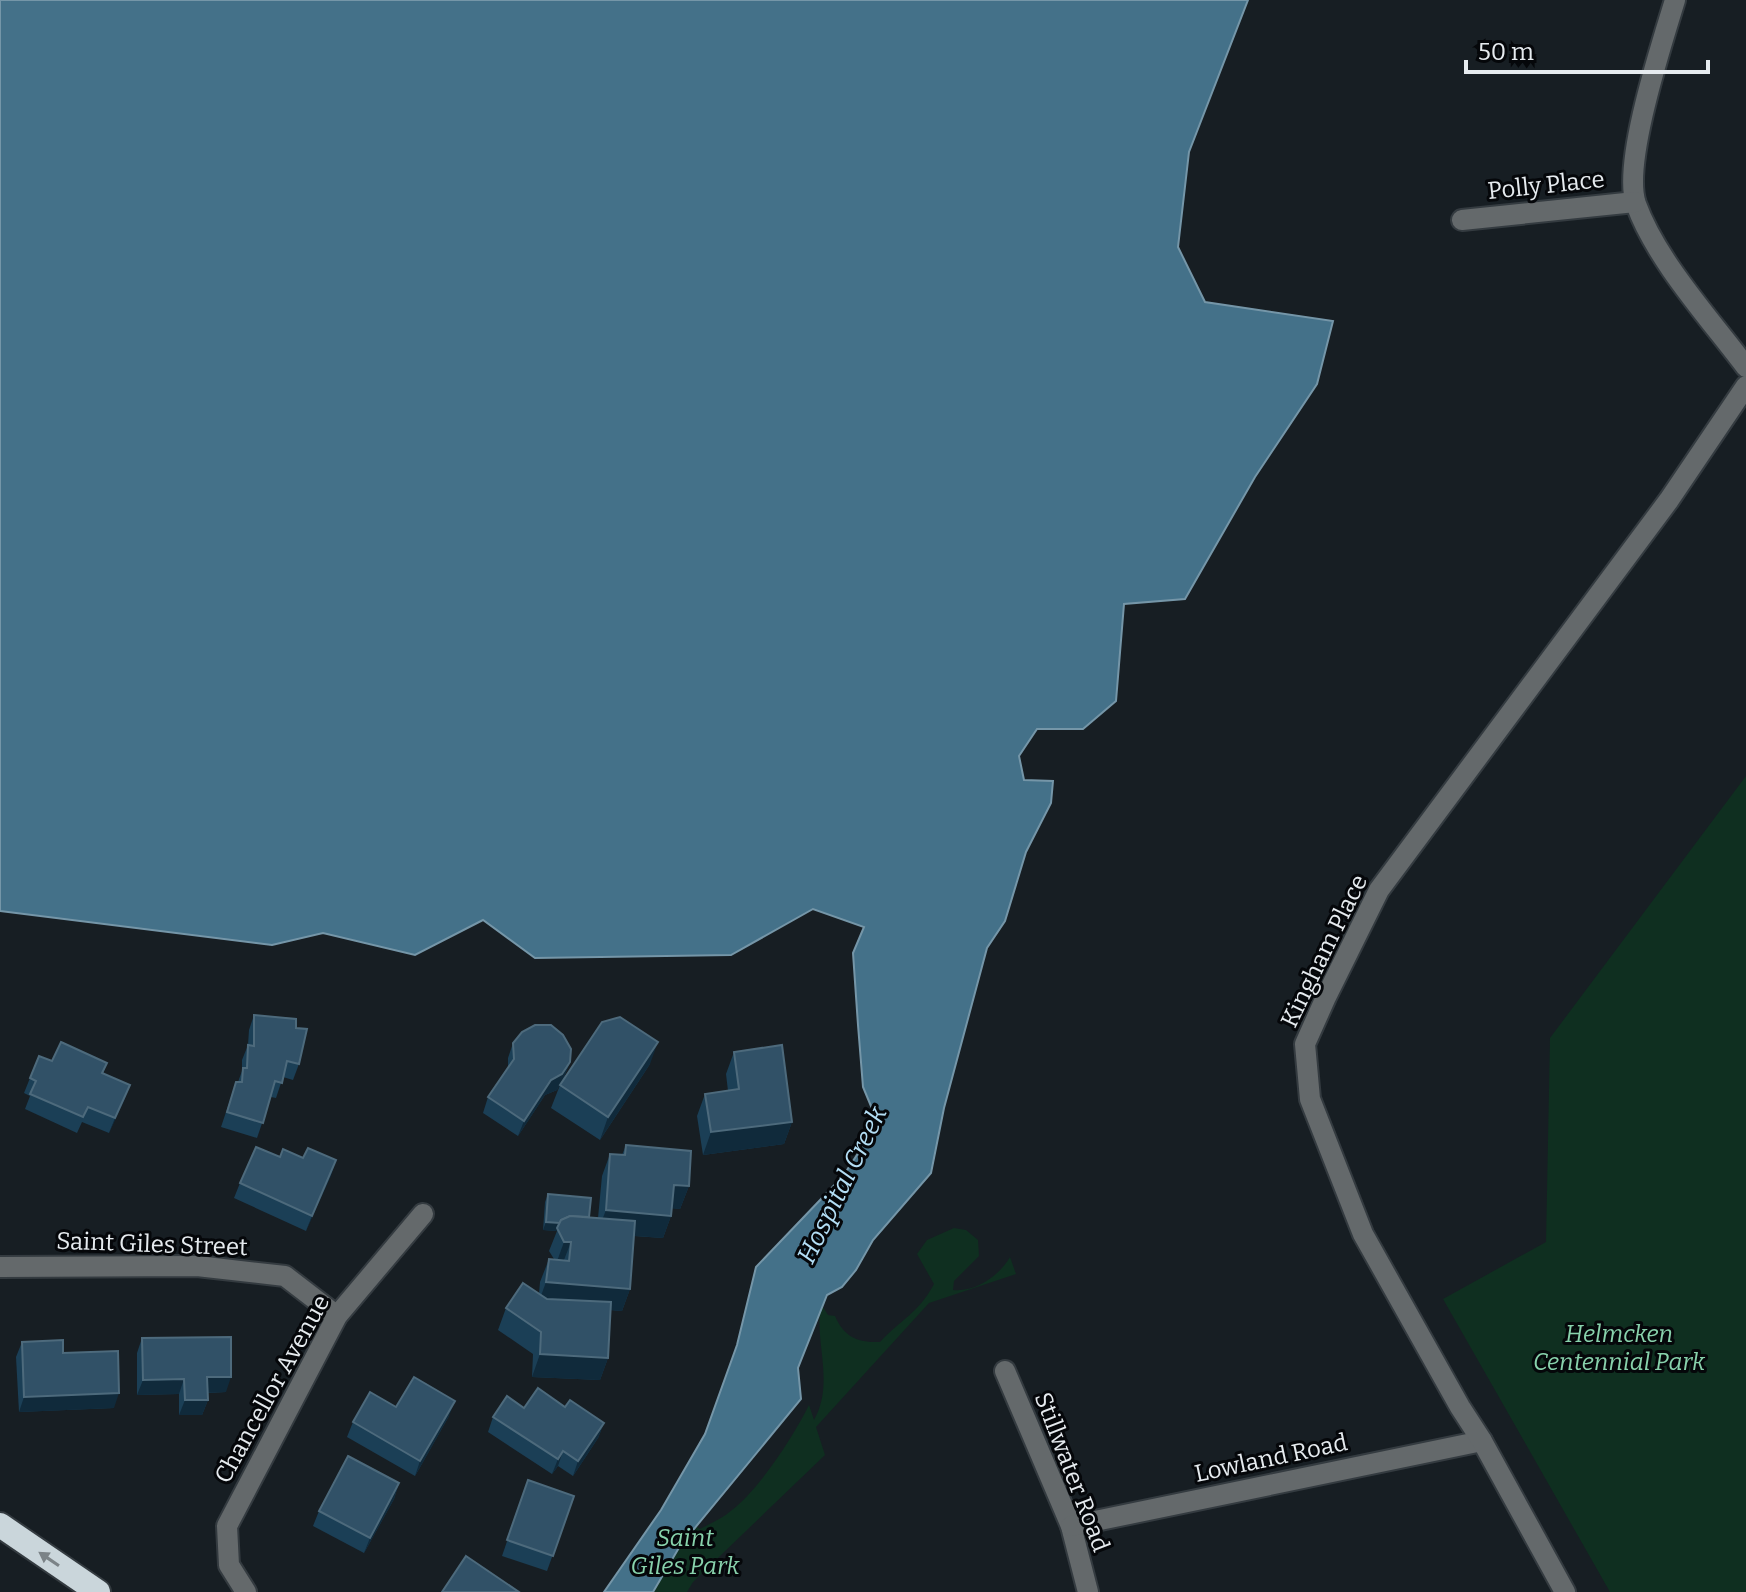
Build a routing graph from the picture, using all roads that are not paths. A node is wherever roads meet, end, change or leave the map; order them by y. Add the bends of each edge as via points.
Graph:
1 (1675, 0) edge
2 (1635, 202) junction
3 (1462, 220) dead end
4 (1746, 367) edge
5 (1746, 386) edge
6 (423, 1214) dead end
7 (0, 1267) edge
8 (337, 1316) junction
9 (1005, 1371) dead end
10 (1482, 1441) junction
11 (0, 1525) edge
12 (1071, 1526) junction
13 (98, 1592) edge
14 (246, 1592) edge
15 (1088, 1592) edge
16 (1565, 1592) edge

1 - 2 street via 1633,162
2 - 3 street, Polly Place
2 - 4 street via 1665,259
5 - 10 street, Kingham Place via 1669,500 1379,890 1305,1044 1310,1099 1363,1234
6 - 8 street, Chancellor Avenue
7 - 8 street, Saint Giles Street via 197,1266 285,1276
8 - 14 street, Chancellor Avenue via 227,1526 229,1565
9 - 12 street, Stillwater Road
10 - 12 street, Lowland Road
10 - 16 street, Kingham Place
13 -> 11 highway
12 - 15 street, Stillwater Road

